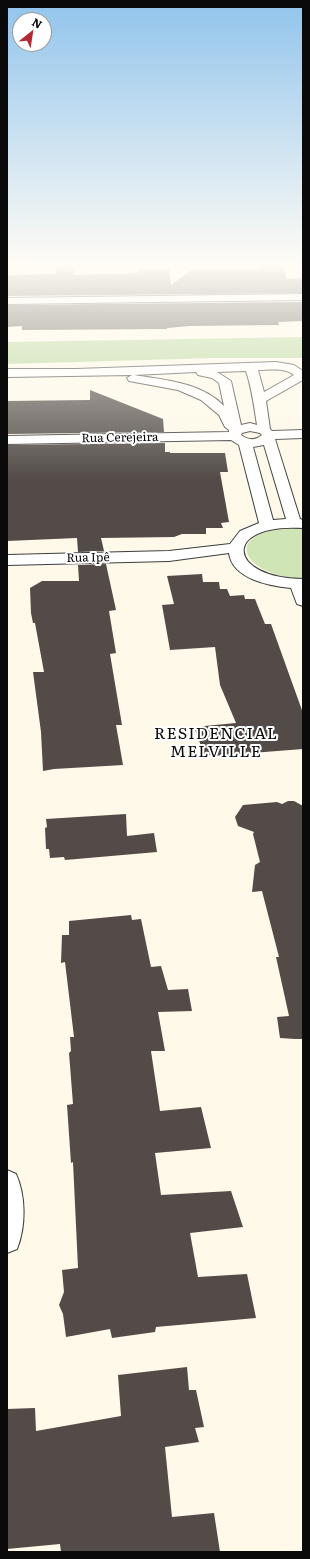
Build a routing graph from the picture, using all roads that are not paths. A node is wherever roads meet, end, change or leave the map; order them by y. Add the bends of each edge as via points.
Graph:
1 (246, 368) junction
2 (7, 373) edge
3 (76, 373) junction
4 (258, 400) junction
5 (225, 414) junction
6 (264, 432) junction
7 (303, 434) edge
8 (237, 435) junction
9 (7, 440) edge
10 (298, 523) edge
11 (267, 525) junction
12 (238, 555) junction
13 (7, 560) edge
14 (300, 584) edge
15 (303, 601) edge
16 (7, 1182) edge
17 (7, 1240) edge

1 - 3 street
1 - 4 street via 257,386
1 - 4 street via 288,367 300,376
1 - 6 street
2 - 3 street
3 - 5 street via 122,377 178,387 202,395
3 - 5 street via 186,375 210,378 214,381
3 - 8 street via 199,372 216,375 225,381
4 - 6 street
5 - 8 street
6 - 7 street, Rua Cerejeira
6 - 8 street, Rua Cerejeira via 266,440 257,443
6 - 10 street
8 - 9 street, Rua Cerejeira
8 - 11 street
10 - 11 street
11 - 12 street via 242,537
12 - 13 street, Rua Ipê
12 - 14 street via 249,571 262,578
14 - 15 street
16 - 17 street via 10,1214 10,1233

